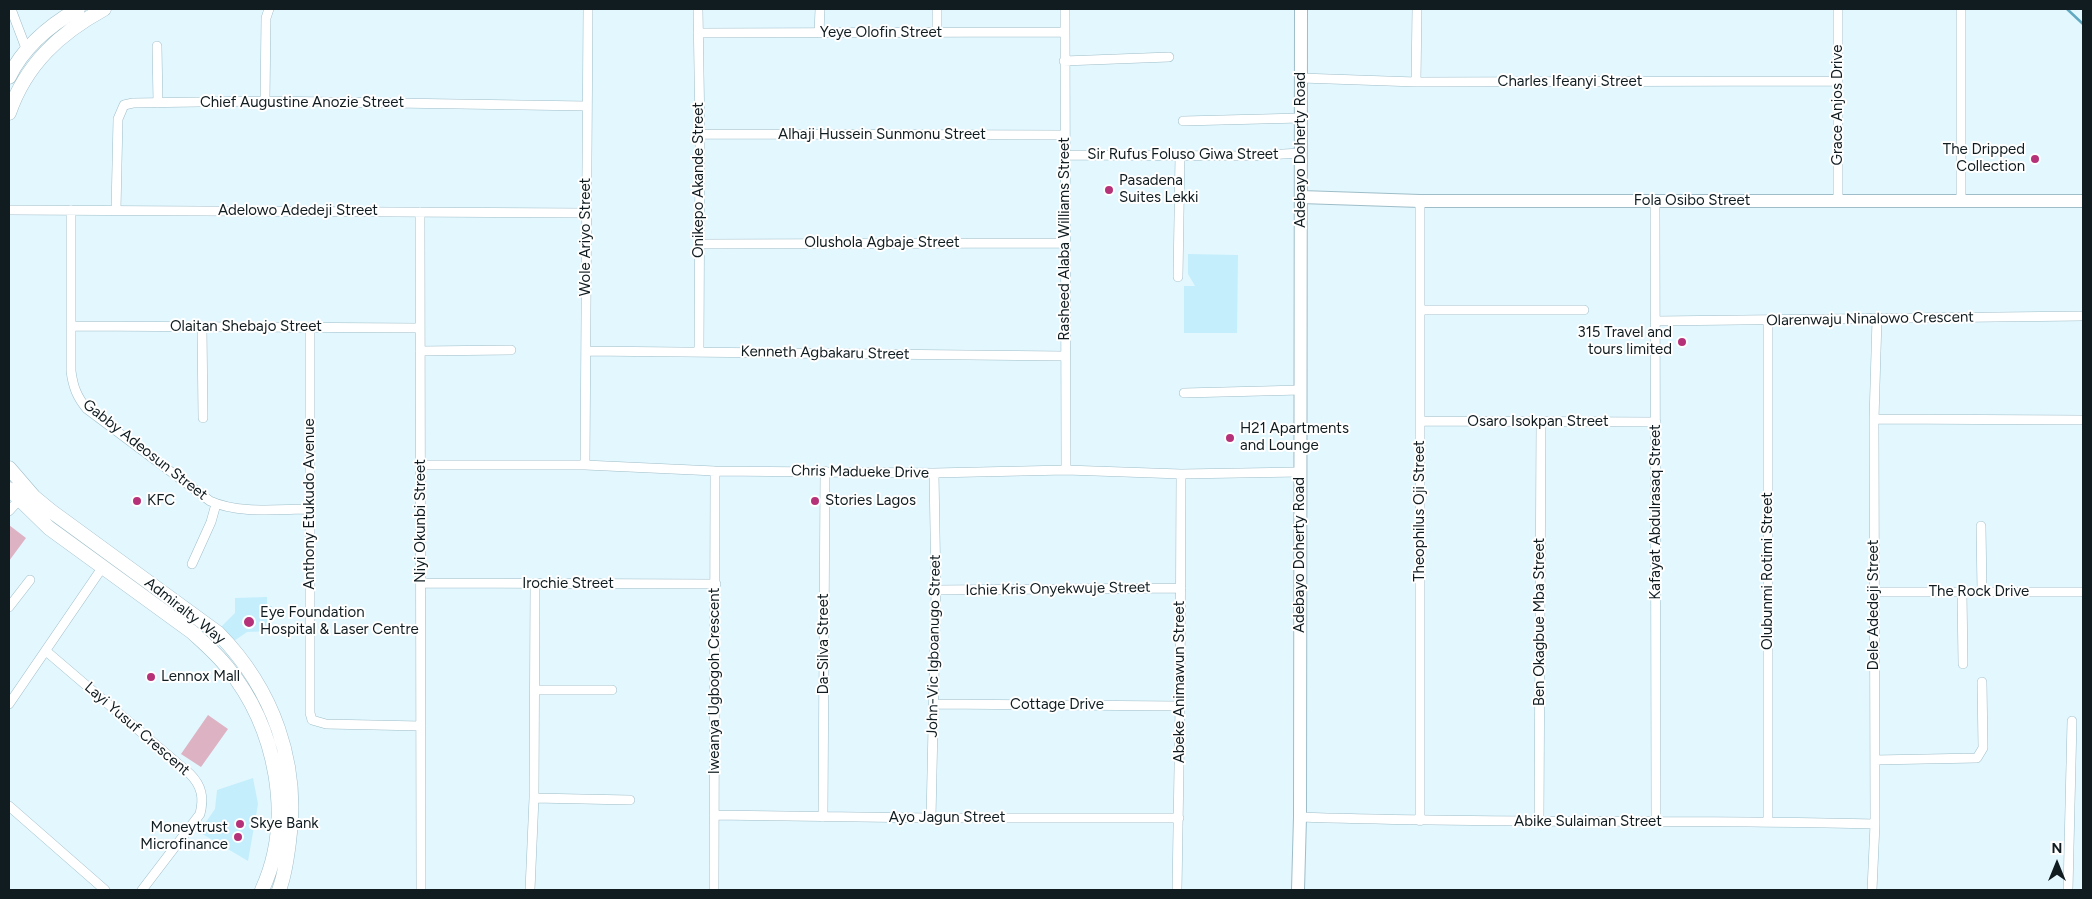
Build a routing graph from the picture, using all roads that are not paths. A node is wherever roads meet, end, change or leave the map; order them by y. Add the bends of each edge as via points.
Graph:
1 (10, 9) edge
2 (78, 9) edge
3 (104, 9) edge
4 (270, 9) edge
5 (588, 9) edge
6 (698, 9) edge
7 (820, 9) edge
8 (937, 9) edge
9 (1065, 9) edge
10 (1301, 9) edge
11 (1416, 9) edge
12 (1838, 9) edge
13 (1962, 9) edge
14 (1064, 32) junction
15 (698, 33) junction
16 (819, 33) junction
17 (937, 33) junction
18 (157, 46) dead end
19 (27, 51) junction
20 (1169, 57) dead end
21 (1064, 60) junction
22 (9, 77) edge
23 (1301, 78) junction
24 (1416, 82) junction
25 (1838, 82) junction
26 (158, 102) junction
27 (266, 102) junction
28 (587, 106) junction
29 (9, 113) edge
30 (1301, 118) junction
31 (1183, 121) dead end
32 (700, 134) junction
33 (1065, 135) junction
34 (1301, 153) junction
35 (1065, 155) junction
36 (1180, 156) junction
37 (1301, 197) junction
38 (1420, 201) junction
39 (1655, 201) junction
40 (1838, 201) junction
41 (1961, 201) junction
42 (2083, 201) edge
43 (9, 210) edge
44 (71, 210) junction
45 (116, 210) junction
46 (420, 212) junction
47 (587, 213) junction
48 (1065, 243) junction
49 (700, 244) junction
50 (1178, 277) dead end
51 (1420, 310) junction
52 (1584, 310) dead end
53 (2083, 316) edge
54 (1877, 319) junction
55 (1768, 320) junction
56 (1656, 321) junction
57 (72, 326) junction
58 (202, 327) junction
59 (310, 328) junction
60 (420, 328) junction
61 (511, 350) dead end
62 (420, 351) junction
63 (586, 351) junction
64 (699, 352) junction
65 (1064, 356) junction
66 (1301, 390) junction
67 (1184, 393) dead end
68 (203, 418) dead end
69 (1874, 419) junction
70 (2083, 420) edge
71 (1420, 421) junction
72 (1541, 422) junction
73 (1656, 422) junction
74 (420, 465) junction
75 (585, 466) junction
76 (9, 468) edge
77 (1066, 470) junction
78 (715, 471) junction
79 (825, 471) junction
80 (1300, 472) junction
81 (934, 473) junction
82 (1181, 474) junction
83 (9, 489) edge
84 (19, 500) junction
85 (216, 504) junction
86 (310, 509) junction
87 (9, 511) edge
88 (1982, 526) dead end
89 (192, 564) dead end
90 (102, 568) junction
91 (30, 580) dead end
92 (421, 582) junction
93 (535, 584) junction
94 (716, 584) junction
95 (1181, 588) junction
96 (936, 590) junction
97 (1874, 592) junction
98 (1962, 592) junction
99 (1982, 592) junction
100 (2083, 592) edge
101 (9, 607) edge
102 (46, 651) junction
103 (1963, 664) dead end
104 (1982, 682) dead end
105 (535, 690) junction
106 (612, 690) dead end
107 (9, 704) edge
108 (934, 704) junction
109 (1180, 706) junction
110 (2072, 721) dead end
111 (421, 726) junction
112 (1875, 760) junction
113 (534, 798) junction
114 (630, 800) dead end
115 (9, 806) edge
116 (714, 815) junction
117 (823, 817) junction
118 (1300, 817) junction
119 (931, 818) junction
120 (1179, 818) junction
121 (1420, 821) junction
122 (1768, 821) junction
123 (1539, 822) junction
124 (1656, 822) junction
125 (1875, 824) junction
126 (104, 890) edge
127 (142, 890) edge
128 (262, 890) edge
129 (279, 890) edge
130 (421, 890) edge
131 (530, 890) edge
132 (714, 890) edge
133 (1177, 890) edge
134 (1298, 890) edge
135 (1872, 890) edge
136 (2068, 890) edge

1 - 19 street
2 - 19 main road via 54,24
3 - 29 main road via 73,27 45,51 21,85
4 - 27 street via 266,18
5 - 28 street, Wole Ariyo Street
6 - 15 street, Onikepo Akande Street
7 - 16 street
8 - 17 street
9 - 14 street, Rasheed Alaba Williams Street
10 - 23 street, Adebayo Doherty Road
11 - 24 street
12 - 25 street, Grace Anjos Drive
13 - 41 street
14 - 17 street, Yeye Olofin Street
14 - 21 street, Rasheed Alaba Williams Street
15 - 16 street, Yeye Olofin Street
15 - 32 street, Onikepo Akande Street
16 - 17 street, Yeye Olofin Street
18 - 26 street
19 - 22 main road
20 - 21 street
21 - 33 street, Rasheed Alaba Williams Street
23 - 24 street, Charles Ifeanyi Street
23 - 30 street, Adebayo Doherty Road
24 - 25 street, Charles Ifeanyi Street
25 - 40 street, Grace Anjos Drive
26 - 27 street, Chief Augustine Anozie Street
26 - 45 street, Chief Augustine Anozie Street via 133,103 120,111
27 - 28 street, Chief Augustine Anozie Street
28 - 47 street, Wole Ariyo Street
30 - 31 street
30 - 34 street, Adebayo Doherty Road
32 - 33 street, Alhaji Hussein Sunmonu Street
32 - 49 street, Onikepo Akande Street
33 - 35 street, Rasheed Alaba Williams Street
34 - 36 street, Sir Rufus Foluso Giwa Street
34 - 37 street, Adebayo Doherty Road
35 - 36 street, Sir Rufus Foluso Giwa Street
35 - 48 street, Rasheed Alaba Williams Street
36 - 50 street
37 - 38 street, Fola Osibo Street
37 - 66 street, Adebayo Doherty Road
38 - 39 street, Fola Osibo Street
38 - 51 street, Theophilus Oji Street
39 - 40 street, Fola Osibo Street
39 - 56 street, Kafayat Abdulrasaq Street
40 - 41 street, Fola Osibo Street
41 - 42 street, Fola Osibo Street
43 - 44 street, Adelowo Adedeji Street
44 - 45 street, Adelowo Adedeji Street
44 - 57 street, Gabby Adeosun Street
45 - 46 street, Adelowo Adedeji Street
46 - 47 street, Adelowo Adedeji Street
46 - 60 street, Niyi Okunbi Street
47 - 63 street, Wole Ariyo Street
48 - 49 street, Olushola Agbaje Street
48 - 65 street, Rasheed Alaba Williams Street
49 - 64 street, Onikepo Akande Street
51 - 52 street
51 - 71 street, Theophilus Oji Street
53 - 54 street, Olarenwaju Ninalowo Crescent
54 - 55 street, Olarenwaju Ninalowo Crescent
54 - 69 street, Dele Adedeji Street
55 - 56 street, Olarenwaju Ninalowo Crescent
55 - 122 street, Olubunmi Rotimi Street
56 - 73 street, Kafayat Abdulrasaq Street
57 - 58 street, Olaitan Shebajo Street
57 - 85 street, Gabby Adeosun Street via 71,371 79,399
58 - 59 street, Olaitan Shebajo Street
58 - 68 street
59 - 60 street, Olaitan Shebajo Street
59 - 86 street, Anthony Etukudo Avenue
60 - 62 street, Niyi Okunbi Street
61 - 62 street
62 - 74 street, Niyi Okunbi Street
63 - 64 street, Kenneth Agbakaru Street
63 - 75 street, Wole Ariyo Street
64 - 65 street, Kenneth Agbakaru Street
65 - 77 street, Rasheed Alaba Williams Street
66 - 67 street
66 - 80 street, Adebayo Doherty Road
69 - 70 street
69 - 97 street, Dele Adedeji Street
71 - 72 street, Osaro Isokpan Street
71 - 121 street, Theophilus Oji Street
72 - 73 street, Osaro Isokpan Street
72 - 123 street, Ben Okagbue Mba Street
73 - 124 street, Kafayat Abdulrasaq Street
74 - 75 street, Chris Madueke Drive
74 - 92 street, Niyi Okunbi Street
75 - 78 street, Chris Madueke Drive
76 - 129 main road, Admiralty Way via 34,497 58,516 203,621 233,648 254,677 278,726 290,773 290,837
77 - 81 street, Chris Madueke Drive
77 - 82 street, Chris Madueke Drive
78 - 79 street, Chris Madueke Drive
78 - 94 street, Iweanya Ugbogoh Crescent
79 - 81 street, Chris Madueke Drive
79 - 117 street, Da-Silva Street
80 - 82 street, Chris Madueke Drive
80 - 118 street, Adebayo Doherty Road
81 - 96 street, John-Vic Igboanugo Street
82 - 95 street, Abeke Animawun Street
83 - 84 main road, Admiralty Way
84 - 87 street
84 - 90 main road, Admiralty Way via 49,528
85 - 86 street, Gabby Adeosun Street via 236,508
85 - 89 street
86 - 111 street, Anthony Etukudo Avenue via 312,720 326,724
88 - 99 street
90 - 102 street
90 - 128 main road, Admiralty Way via 174,618 205,644 227,666 251,702 269,747 278,791 277,831
91 - 101 street
92 - 93 street, Irochie Street
92 - 111 street, Niyi Okunbi Street
93 - 94 street, Irochie Street
93 - 105 street
94 - 116 street, Iweanya Ugbogoh Crescent
95 - 96 street, Ichie Kris Onyekwuje Street
95 - 109 street, Abeke Animawun Street
96 - 108 street, John-Vic Igboanugo Street
97 - 98 street, The Rock Drive
97 - 112 street, Dele Adedeji Street
98 - 99 street, The Rock Drive
98 - 103 street
99 - 100 street, The Rock Drive
102 - 107 street
102 - 127 street, Layi Yusuf Crescent via 190,774 199,786 200,814
104 - 112 street via 1983,748 1977,758
105 - 106 street
105 - 113 street
108 - 109 street, Cottage Drive
108 - 119 street, John-Vic Igboanugo Street
109 - 120 street, Abeke Animawun Street
110 - 136 street
111 - 130 street, Niyi Okunbi Street
112 - 125 street, Dele Adedeji Street
113 - 114 street
113 - 131 street
115 - 126 street
116 - 117 street, Ayo Jagun Street
116 - 132 street, Iweanya Ugbogoh Crescent
117 - 119 street, Ayo Jagun Street
118 - 121 street, Abike Sulaiman Street
118 - 134 street, Adebayo Doherty Road
119 - 120 street, Ayo Jagun Street
120 - 133 street, Abeke Animawun Street
121 - 123 street, Abike Sulaiman Street
122 - 124 street, Abike Sulaiman Street
122 - 125 street, Abike Sulaiman Street
123 - 124 street, Abike Sulaiman Street
125 - 135 street, Dele Adedeji Street

